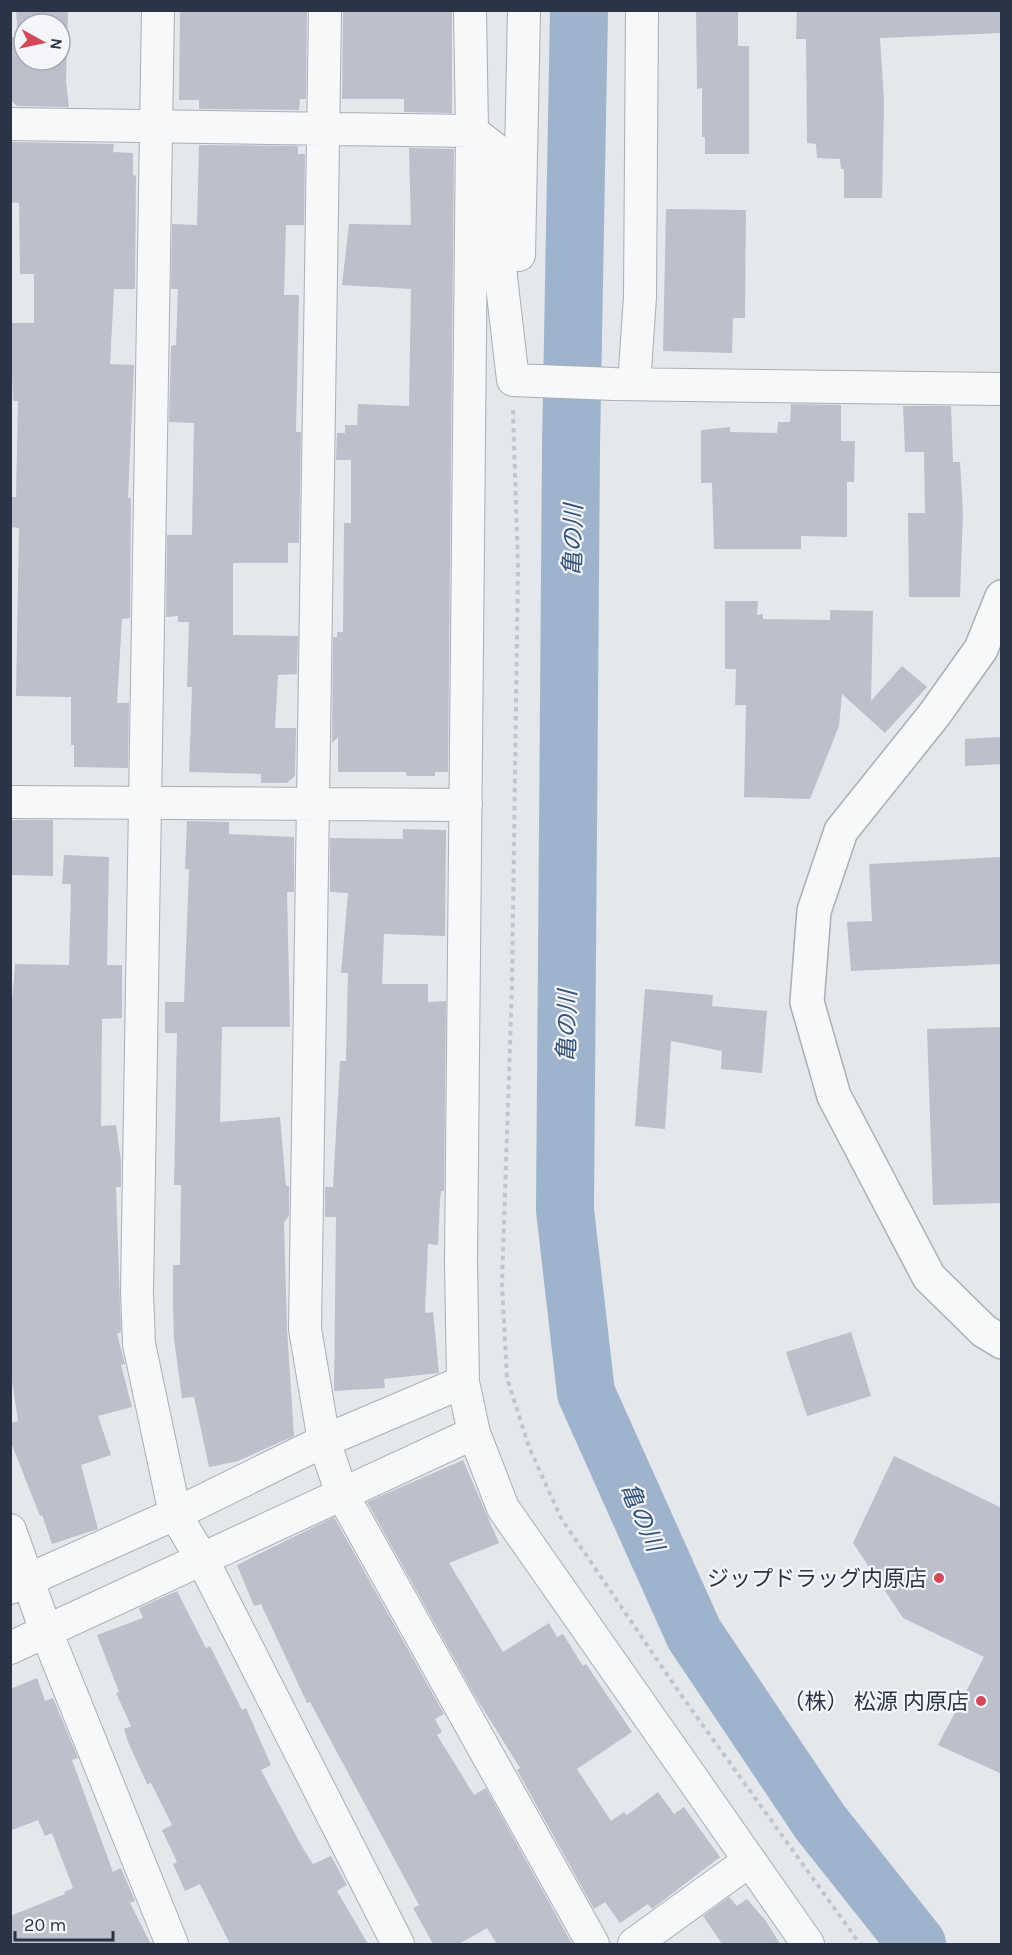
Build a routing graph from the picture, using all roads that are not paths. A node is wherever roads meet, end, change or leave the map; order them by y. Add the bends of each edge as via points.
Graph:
1 (158, 10) edge
2 (325, 10) edge
3 (470, 10) edge
4 (524, 10) edge
5 (642, 10) edge
6 (10, 124) edge
7 (156, 126) junction
8 (324, 129) junction
9 (472, 131) junction
10 (501, 277) junction
11 (624, 384) junction
12 (1002, 389) edge
13 (1002, 597) edge
14 (10, 802) edge
15 (145, 803) junction
16 (312, 804) junction
17 (466, 805) junction
18 (1002, 1342) edge
19 (463, 1382) junction
20 (474, 1433) junction
21 (324, 1442) junction
22 (342, 1494) junction
23 (175, 1514) junction
24 (10, 1530) edge
25 (202, 1559) junction
26 (19, 1584) edge
27 (46, 1631) junction
28 (10, 1648) edge
29 (749, 1861) junction
30 (172, 1944) edge
31 (398, 1944) edge
32 (593, 1944) edge
33 (634, 1944) edge
34 (808, 1944) edge

1 - 7 street
2 - 8 street
3 - 9 street
4 - 10 street via 520,254
5 - 11 street via 640,297
6 - 7 street
7 - 8 street
7 - 15 street
8 - 9 street
8 - 16 street
9 - 10 street via 495,149
9 - 17 street
10 - 11 street via 519,380
11 - 12 street
13 - 18 street via 981,649 841,831 814,911 807,1002 834,1096 929,1277 984,1331
14 - 15 street
15 - 16 street
15 - 23 street via 139,1344
16 - 17 street
16 - 21 street via 306,1329
17 - 19 street via 460,1261
19 - 20 street
19 - 21 street
20 - 22 street
20 - 29 street via 502,1508
21 - 22 street
21 - 23 street
22 - 25 street
22 - 32 street
23 - 25 street
23 - 26 street
24 - 26 street
25 - 27 street
25 - 31 street
26 - 27 street
27 - 28 street
27 - 30 street
29 - 33 street
29 - 34 street

